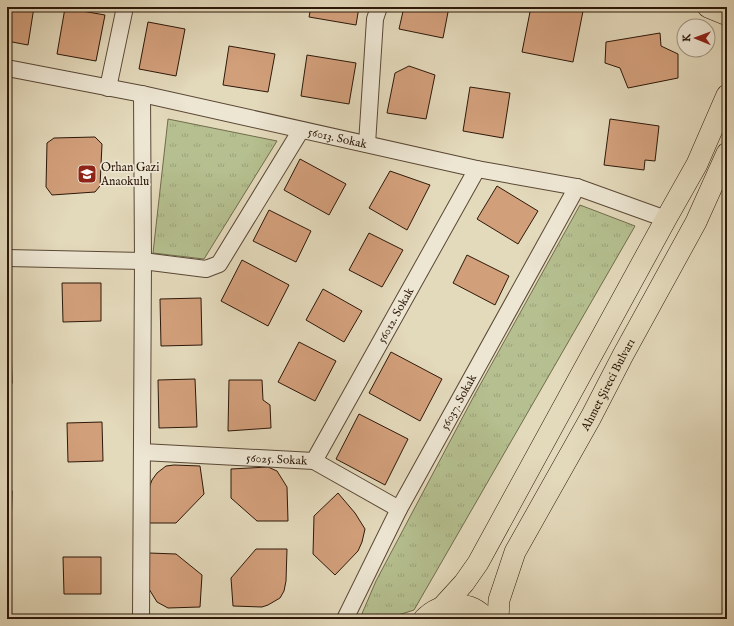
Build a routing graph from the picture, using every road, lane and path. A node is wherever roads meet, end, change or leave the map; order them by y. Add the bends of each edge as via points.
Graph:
1 (125, 7) edge
2 (379, 7) edge
3 (7, 68) edge
4 (108, 88) junction
5 (142, 94) junction
6 (727, 95) edge
7 (301, 130) junction
8 (367, 144) junction
9 (727, 153) edge
10 (477, 169) junction
11 (577, 187) junction
12 (666, 219) junction
13 (7, 258) edge
14 (143, 261) junction
15 (142, 452) junction
16 (314, 461) junction
17 (399, 509) junction
18 (443, 606) junction
19 (141, 619) edge
20 (345, 619) edge
21 (424, 619) edge
22 (486, 619) edge
23 (498, 619) edge

1 - 4 street
2 - 8 street via 375,19
3 - 4 street, 56013. Sokak
4 - 5 street, 56013. Sokak
5 - 7 street, 56013. Sokak
5 - 14 street
6 - 12 main road via 697,164
7 - 8 street, 56013. Sokak
7 - 14 street via 220,264 206,270
8 - 10 street, 56013. Sokak
9 - 23 main road, Ahmet Şireci Bulvarı via 696,222 515,552 499,600
10 - 11 street, 56013. Sokak
10 - 16 street, 56012. Sokak
11 - 12 street, 56013. Sokak
11 - 17 street, 56037. Sokak
12 - 18 main road via 478,563
13 - 14 street
14 - 15 street
15 - 16 street, 56025. Sokak
15 - 19 street
16 - 17 street, 56025. Sokak
17 - 20 street, 56037. Sokak
18 - 21 main road
18 - 22 main road via 471,608

